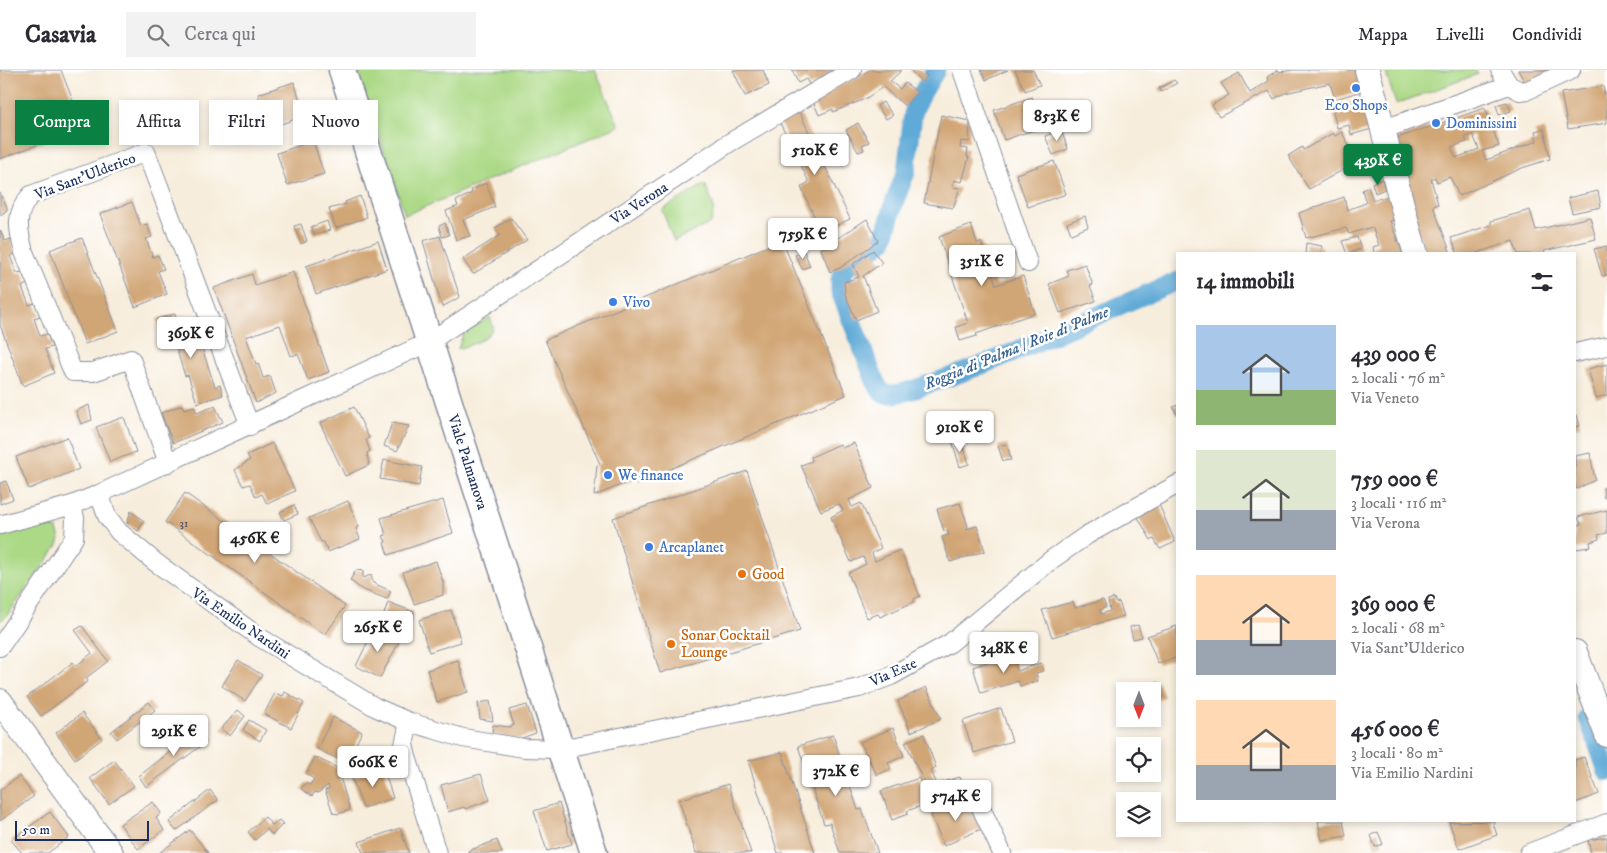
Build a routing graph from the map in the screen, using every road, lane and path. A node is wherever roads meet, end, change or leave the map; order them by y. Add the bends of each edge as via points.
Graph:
1 (342, 70) edge
2 (852, 70) edge
3 (962, 70) edge
4 (1367, 70) edge
5 (1571, 70) edge
6 (1504, 77) edge
7 (1384, 129) junction
8 (1415, 252) edge
9 (1028, 263) dead end
10 (429, 342) junction
11 (1607, 346) edge
12 (1576, 354) edge
13 (250, 426) junction
14 (168, 463) junction
15 (1176, 485) edge
16 (99, 494) junction
17 (72, 505) junction
18 (0, 525) edge
19 (0, 647) edge
20 (1576, 655) edge
21 (0, 701) edge
22 (409, 722) junction
23 (1607, 734) edge
24 (561, 749) junction
25 (976, 797) dead end
26 (1607, 824) edge
27 (111, 853) edge
28 (437, 853) edge
29 (594, 853) edge
30 (1002, 853) edge
31 (1529, 853) edge

1 - 10 main road, Viale Palmanova
2 - 10 street, Via Verona via 729,144
3 - 9 street
4 - 7 street
5 - 6 street via 1528,90 1520,90
6 - 7 street
7 - 8 street via 1399,199
10 - 13 street
10 - 24 main road, Viale Palmanova
11 - 12 street
13 - 14 street
13 - 14 street, Via Sant'Ulderico via 146,152 31,195 23,203 18,217 19,233 73,372 93,372 131,359
14 - 16 street
15 - 24 street, Via Este via 1088,535 1051,560 950,643 891,676 858,688
16 - 17 street
16 - 22 street, Via Emilio Nardini via 107,516 119,532 155,562 297,661 375,707
17 - 18 street
17 - 19 street via 74,538
20 - 23 street
21 - 27 street
22 - 24 street, Via Emilio Nardini via 488,743
22 - 28 street via 404,745
24 - 29 main road, Viale Palmanova
25 - 30 street
26 - 31 street

